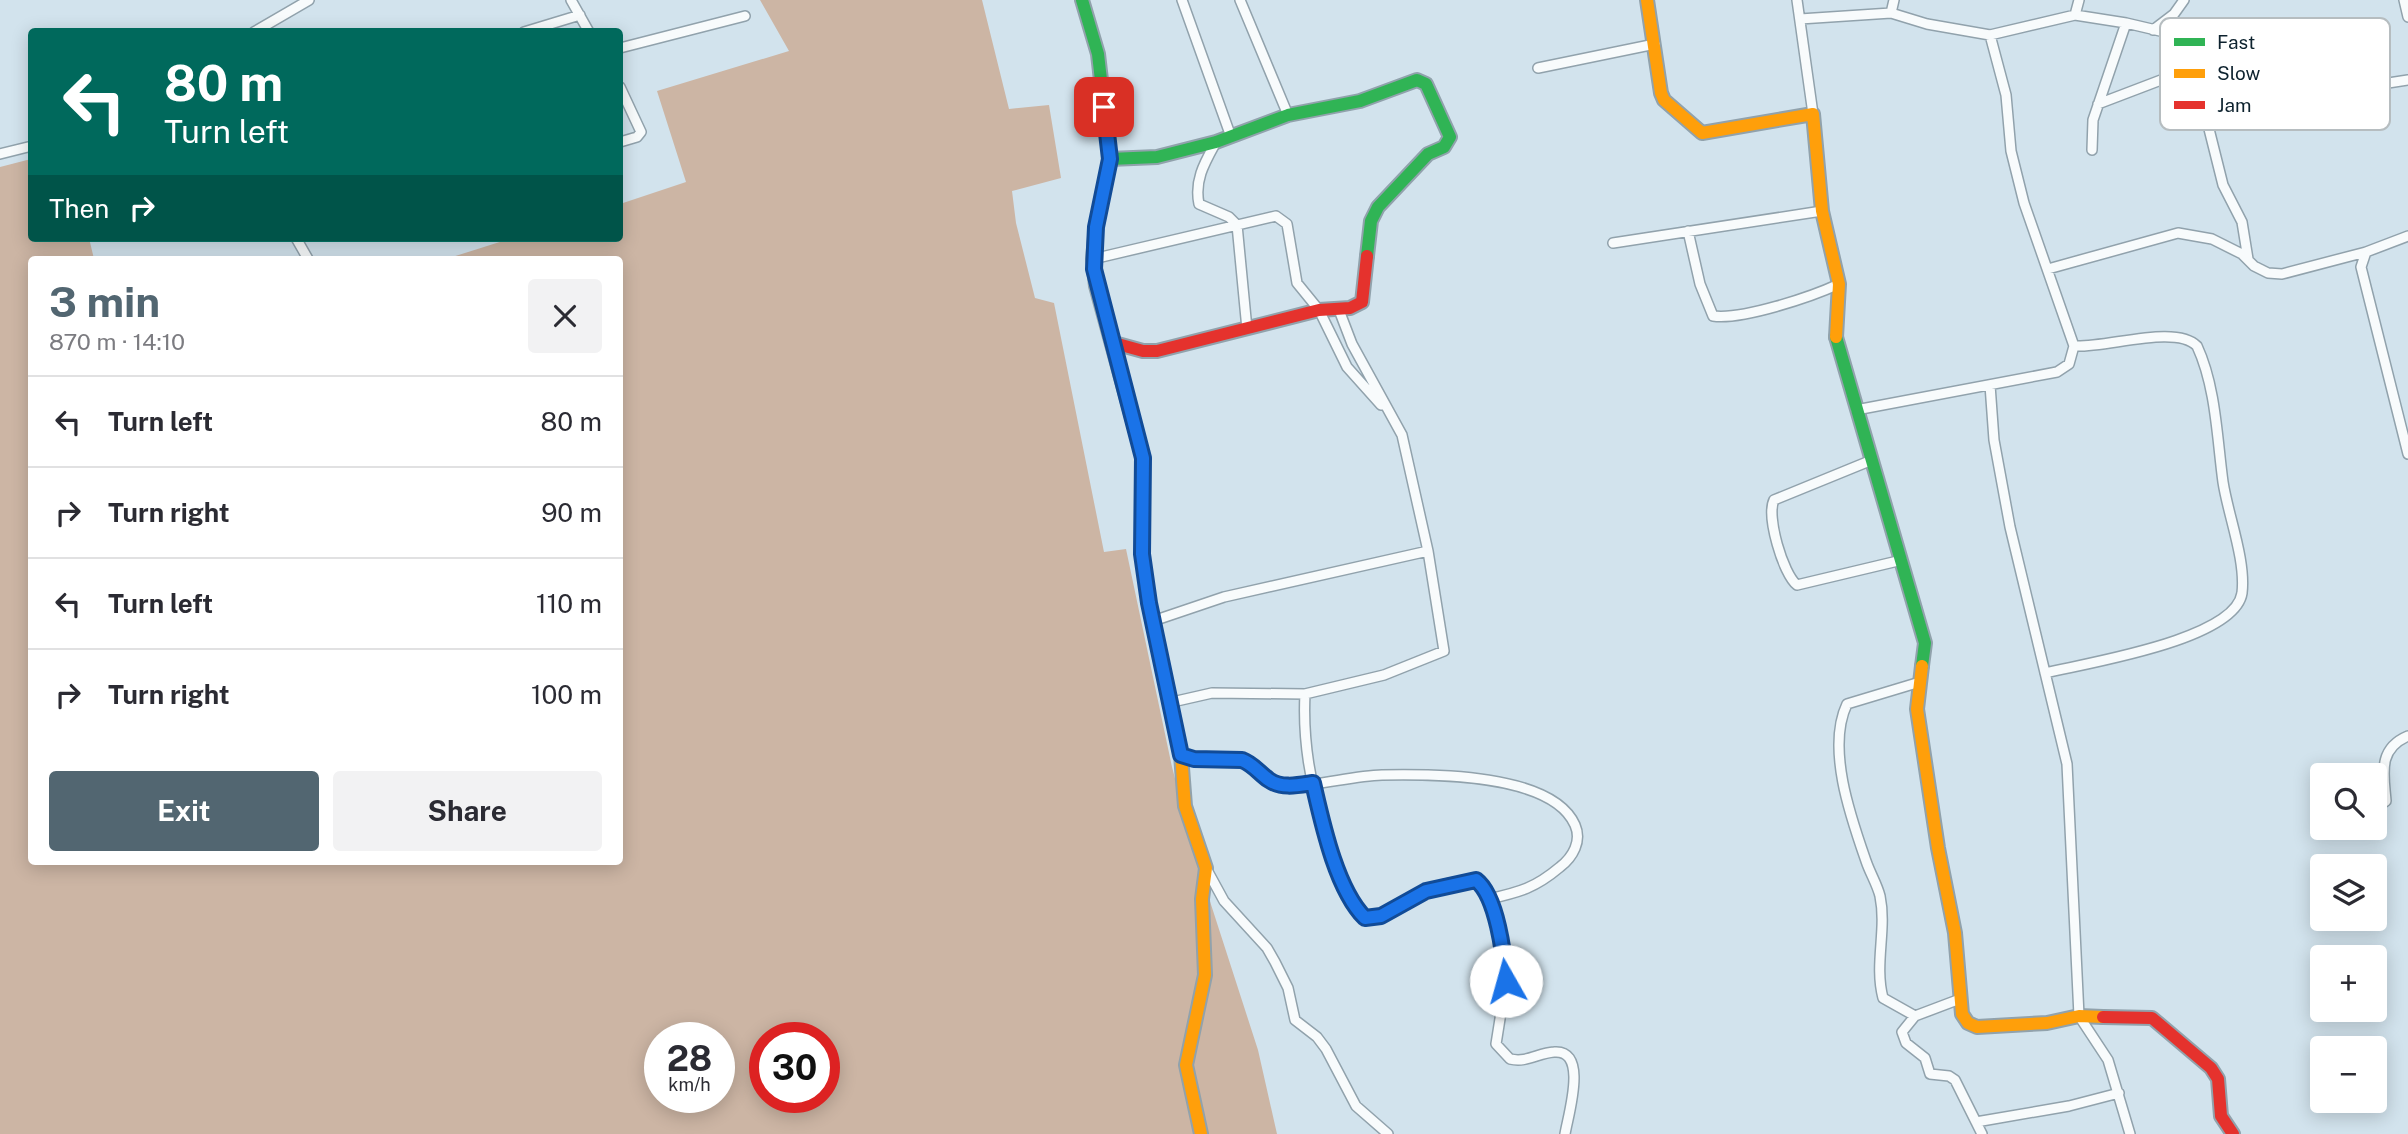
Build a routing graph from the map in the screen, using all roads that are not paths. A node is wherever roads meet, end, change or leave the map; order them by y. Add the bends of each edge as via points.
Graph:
1 (309, 0) edge
2 (571, 0) edge
3 (1082, 0) edge
4 (1182, 0) edge
5 (1240, 0) edge
6 (1647, 0) edge
7 (1797, 0) edge
8 (1894, 0) edge
9 (2079, 0) edge
10 (2184, 0) edge
11 (2404, 0) edge
12 (1891, 13) junction
13 (580, 15) junction
14 (2075, 15) junction
15 (745, 16) dead end
16 (2408, 17) edge
17 (2169, 18) edge
18 (1800, 19) junction
19 (2126, 23) junction
20 (2160, 25) edge
21 (261, 28) edge
22 (537, 28) edge
23 (587, 28) edge
24 (2153, 30) junction
25 (2160, 32) edge
26 (1990, 35) junction
27 (1655, 44) junction
28 (623, 47) edge
29 (1538, 68) dead end
30 (2160, 80) edge
31 (2408, 80) edge
32 (2390, 83) edge
33 (623, 92) edge
34 (2098, 104) junction
35 (1813, 114) junction
36 (1287, 115) junction
37 (2209, 130) edge
38 (1230, 134) junction
39 (623, 141) edge
40 (1216, 142) junction
41 (28, 147) edge
42 (2092, 150) dead end
43 (0, 155) edge
44 (1110, 159) junction
45 (1822, 211) junction
46 (1237, 225) junction
47 (1688, 231) junction
48 (2408, 236) edge
49 (1612, 243) dead end
50 (2366, 252) junction
51 (1093, 259) junction
52 (2248, 260) junction
53 (2048, 269) junction
54 (1839, 284) junction
55 (1319, 310) junction
56 (1339, 310) junction
57 (1247, 329) junction
58 (1114, 343) junction
59 (2074, 346) junction
60 (1990, 384) junction
61 (1388, 410) junction
62 (1856, 410) junction
63 (2408, 454) edge
64 (1872, 460) junction
65 (1428, 551) junction
66 (1902, 560) junction
67 (1153, 621) junction
68 (2045, 673) junction
69 (1920, 682) junction
70 (1305, 694) junction
71 (1168, 703) junction
72 (2408, 736) edge
73 (1181, 755) junction
74 (2384, 763) edge
75 (1313, 783) junction
76 (1206, 868) junction
77 (1489, 899) junction
78 (1960, 999) junction
79 (1915, 1016) junction
80 (2079, 1016) junction
81 (2119, 1093) junction
82 (1976, 1122) junction
83 (1201, 1134) edge
84 (1388, 1134) edge
85 (1565, 1134) edge
86 (1982, 1134) edge
87 (2130, 1134) edge
88 (2233, 1134) edge

1 - 21 street
2 - 13 street
3 - 44 street via 1098,54
4 - 38 street
5 - 36 street
6 - 27 street
7 - 18 street
8 - 12 street
9 - 14 street
10 - 17 street
11 - 16 street
12 - 18 street
12 - 26 street
13 - 22 street
13 - 23 street
14 - 19 street
14 - 26 street
15 - 28 street
18 - 35 street
19 - 24 street
19 - 34 street
20 - 24 street
24 - 25 street
26 - 53 street via 2006,96 2020,190
27 - 29 street
27 - 35 street via 1664,100 1702,132 1721,133
30 - 34 street
31 - 32 street
33 - 39 street via 641,128 637,137
34 - 42 street
35 - 45 street
36 - 38 street
36 - 56 street via 1360,101 1417,80 1423,81 1450,137 1378,207 1371,221 1362,302
37 - 52 street via 2223,185 2242,222
38 - 40 street
40 - 44 street via 1157,157
40 - 46 street via 1200,172 1199,204 1229,216
41 - 43 street
44 - 51 street
45 - 47 street
45 - 54 street
46 - 51 street
46 - 55 street via 1283,218 1297,283
46 - 57 street
47 - 49 street
47 - 54 street via 1713,316 1794,300
48 - 50 street
50 - 52 street via 2282,274 2268,273
50 - 63 street via 2362,279
51 - 58 street via 1096,286
52 - 53 street via 2212,239 2178,233
53 - 59 street
54 - 62 street via 1835,332
55 - 56 street
55 - 57 street
55 - 61 street via 1347,367
56 - 61 street
57 - 58 street via 1157,351
58 - 67 street via 1143,458 1142,554
59 - 60 street via 2065,369
59 - 68 street via 2165,335 2190,339 2197,346 2218,432 2242,595 2222,618 2196,635
60 - 62 street
60 - 68 street via 1994,440 2010,527
61 - 65 street via 1402,435
62 - 64 street
64 - 66 street
64 - 66 street via 1774,500 1771,520 1789,576 1797,585
65 - 67 street via 1224,597
65 - 70 street via 1444,652 1384,675
66 - 69 street via 1925,643
67 - 71 street
68 - 80 street via 2067,764
69 - 78 street via 1917,709 1961,972
69 - 79 street via 1847,704 1840,754 1843,783 1879,894 1883,930 1878,973 1883,998
70 - 71 street via 1212,693
70 - 75 street
71 - 73 street
72 - 74 street via 2399,740
73 - 75 street via 1249,762 1270,781 1286,786
73 - 76 street via 1185,807
75 - 77 street via 1329,843 1365,918 1381,916 1426,891 1465,881 1476,880
75 - 77 street via 1380,775 1483,779 1554,800 1567,811 1577,831 1567,862 1530,889
76 - 83 street via 1202,899 1205,975 1186,1065
76 - 84 street via 1224,901 1267,948 1288,988 1295,1020 1326,1049 1356,1106
77 - 85 street via 1506,981 1496,1044 1517,1061 1554,1052 1573,1061
78 - 79 street
78 - 80 street via 1968,1023 1977,1027
79 - 82 street via 1902,1032 1906,1043 1925,1058 1930,1074 1955,1080
80 - 81 street via 2108,1060
80 - 88 street via 2152,1018 2161,1023 2211,1068 2218,1079 2221,1116
81 - 82 street
81 - 87 street
82 - 86 street

